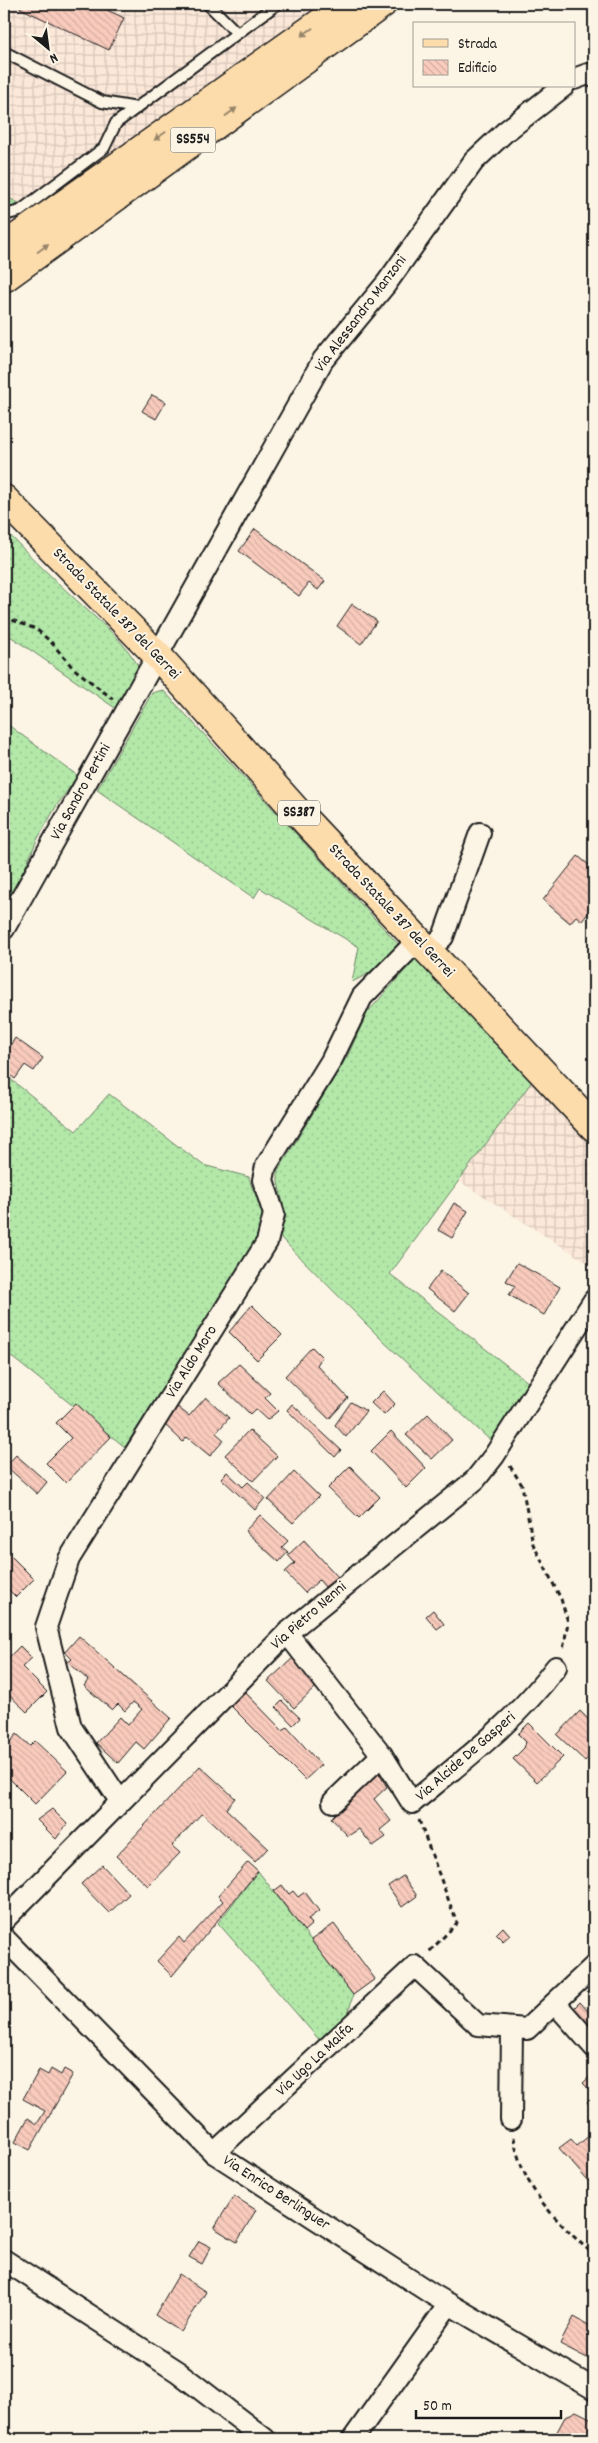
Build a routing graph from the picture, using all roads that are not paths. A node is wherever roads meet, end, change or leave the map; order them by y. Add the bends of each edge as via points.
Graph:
1 (208, 4) edge
2 (277, 4) edge
3 (346, 4) edge
4 (382, 4) edge
5 (237, 33) junction
6 (4, 52) edge
7 (561, 88) edge
8 (137, 108) junction
9 (4, 215) edge
10 (4, 246) edge
11 (4, 278) edge
12 (4, 499) edge
13 (158, 656) junction
14 (480, 833) dead end
15 (4, 929) edge
16 (423, 945) junction
17 (594, 1127) edge
18 (594, 1300) edge
19 (287, 1633) junction
20 (556, 1667) road end
21 (382, 1755) junction
22 (120, 1801) junction
23 (332, 1802) dead end
24 (4, 1920) edge
25 (4, 1938) edge
26 (594, 1966) edge
27 (555, 2004) junction
28 (512, 2028) junction
29 (594, 2047) edge
30 (511, 2119) road end
31 (214, 2153) junction
32 (4, 2260) edge
33 (449, 2304) junction
34 (594, 2389) edge
35 (266, 2439) edge
36 (353, 2439) edge

1 - 5 lane
2 - 5 lane
3 -> 10 main road, SS554
11 -> 4 main road, SS554
5 - 8 lane
6 - 8 lane via 102,102
7 - 13 street, Via Alessandro Manzoni via 474,161 386,284 324,360
8 - 9 lane via 116,123 104,148 20,210
12 - 13 main road, Strada Statale 387 del Gerrei / SS387
13 - 15 street, Via Sandro Pertini
13 - 16 main road, Strada Statale 387 del Gerrei / SS387
14 - 16 street, Via Aldo Moro via 443,937
16 - 17 main road, Strada Statale 387 del Gerrei / SS387
16 - 22 street, Via Aldo Moro via 362,997 331,1061 266,1166 263,1180 274,1214 267,1242 69,1559 46,1627 71,1727
18 - 19 street, Via Pietro Nenni via 498,1451 475,1480
19 - 21 street, Via Alcide De Gasperi
19 - 22 street, Via Pietro Nenni
20 - 21 street, Via Alcide De Gasperi via 539,1690 499,1730 412,1804
21 - 23 street
22 - 24 street, Via Pietro Nenni
25 - 31 street, Via Enrico Berlinguer
26 - 27 street
27 - 28 street via 527,2029
27 - 29 street
28 - 30 street
28 - 31 street, Via Ugo La Malfa via 478,2025 415,1966
31 - 33 street, Via Enrico Berlinguer
32 - 35 street via 178,2372
33 - 34 street, Via Enrico Berlinguer
33 - 36 street

